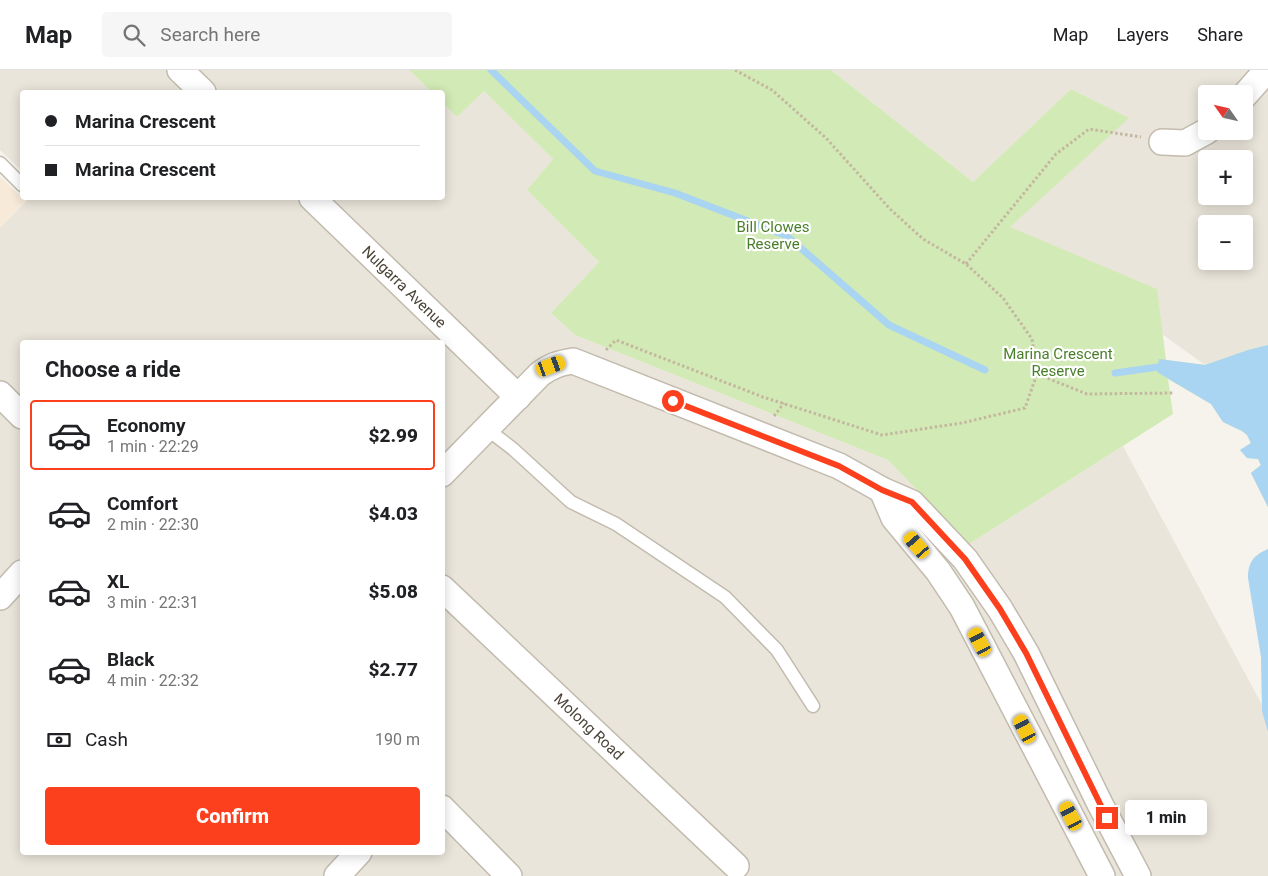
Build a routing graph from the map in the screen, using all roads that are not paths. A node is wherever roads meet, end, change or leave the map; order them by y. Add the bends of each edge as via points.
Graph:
1 (1266, 70) edge
2 (1253, 85) edge
3 (1198, 136) edge
4 (1162, 142) road end
5 (0, 164) edge
6 (20, 183) edge
7 (314, 200) edge
8 (0, 394) edge
9 (518, 397) junction
10 (20, 414) edge
11 (487, 429) junction
12 (445, 471) edge
13 (882, 490) junction
14 (20, 575) edge
15 (445, 591) edge
16 (0, 597) edge
17 (813, 706) dead end
18 (445, 811) edge
19 (356, 855) edge
20 (736, 866) dead end
21 (337, 876) edge
22 (509, 876) edge
23 (1102, 876) edge
24 (1138, 876) edge

1 - 2 street
3 - 4 street via 1185,143
5 - 6 lane
7 - 9 street, Nulgarra Avenue
8 - 10 street
9 - 11 street
9 - 13 street via 551,366 573,362 839,466
11 - 12 street
11 - 17 lane via 571,502 616,524 725,597 777,650
13 - 23 street via 894,518 938,571 962,607
13 - 24 street via 912,502 965,559 1000,609 1026,653
14 - 16 street
15 - 20 street, Molong Road
18 - 22 street
19 - 21 street

